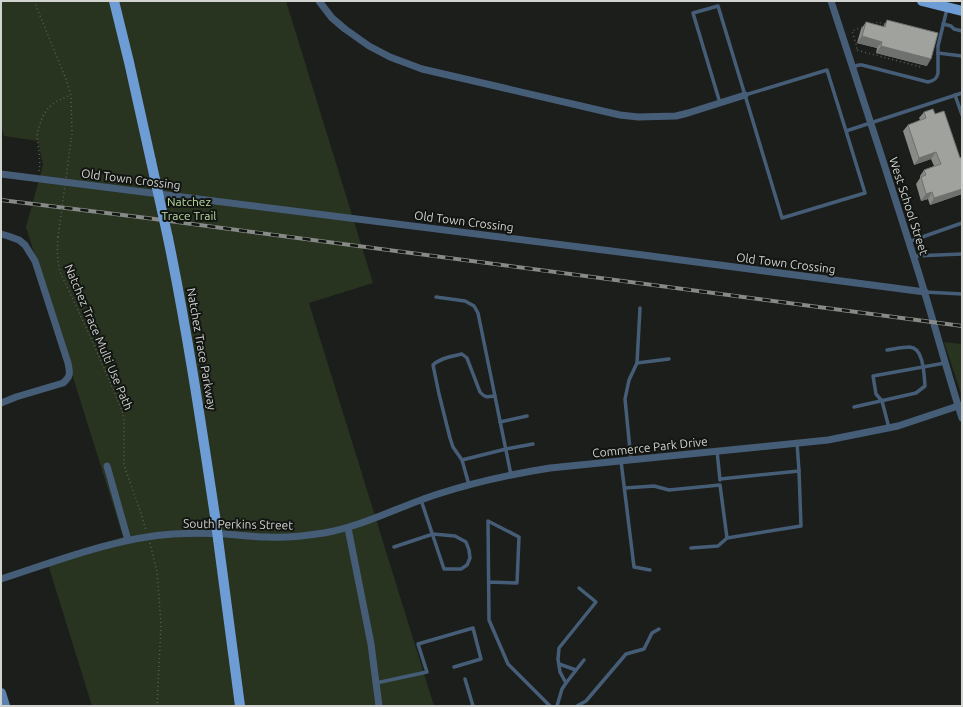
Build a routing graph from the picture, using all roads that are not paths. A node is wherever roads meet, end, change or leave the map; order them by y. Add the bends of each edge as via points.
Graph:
1 (114, 1) edge
2 (319, 1) edge
3 (831, 1) edge
4 (922, 1) edge
5 (948, 8) junction
6 (962, 11) edge
7 (944, 24) junction
8 (962, 31) edge
9 (938, 53) junction
10 (962, 56) edge
11 (852, 67) junction
12 (962, 93) edge
13 (745, 95) junction
14 (955, 95) junction
15 (720, 103) junction
16 (962, 115) edge
17 (870, 123) junction
18 (846, 131) junction
19 (1, 174) edge
20 (962, 223) edge
21 (1, 234) edge
22 (908, 242) junction
23 (962, 254) edge
24 (914, 256) junction
25 (925, 292) junction
26 (962, 294) edge
27 (436, 297) dead end
28 (640, 308) dead end
29 (887, 350) dead end
30 (669, 359) dead end
31 (637, 363) junction
32 (945, 363) junction
33 (923, 367) junction
34 (495, 396) junction
35 (882, 401) junction
36 (1, 403) edge
37 (854, 408) dead end
38 (960, 408) edge
39 (527, 416) dead end
40 (500, 422) junction
41 (889, 428) junction
42 (533, 444) dead end
43 (797, 444) junction
44 (506, 449) junction
45 (717, 451) junction
46 (462, 460) junction
47 (631, 460) junction
48 (621, 461) junction
49 (107, 466) dead end
50 (799, 471) junction
51 (511, 475) junction
52 (720, 479) junction
53 (469, 485) junction
54 (720, 485) junction
55 (624, 488) junction
56 (421, 500) junction
57 (348, 528) junction
58 (433, 534) junction
59 (728, 538) junction
60 (128, 540) junction
61 (394, 547) dead end
62 (690, 548) dead end
63 (650, 570) dead end
64 (1, 579) edge
65 (489, 582) junction
66 (579, 588) dead end
67 (659, 629) dead end
68 (584, 660) dead end
69 (559, 664) junction
70 (454, 667) dead end
71 (576, 670) junction
72 (465, 679) dead end
73 (376, 683) junction
74 (566, 683) junction
75 (1, 693) edge
76 (5, 706) edge
77 (240, 706) edge
78 (379, 706) edge
79 (474, 706) edge
80 (550, 706) edge
81 (557, 706) edge
82 (577, 706) edge

1 - 77 main road, Natchez Trace Parkway, bridge via 130,62 187,335 215,516
2 - 15 street via 332,18 355,37 390,57 422,69 620,115 676,116
3 - 11 street, West School Street
4 - 5 main road
5 - 6 main road
5 - 7 lane
7 - 8 lane
7 - 9 lane
9 - 10 lane
9 - 11 lane via 937,77 928,82 862,65
11 - 17 street, West School Street
12 - 14 lane
13 - 15 street
13 - 15 lane via 718,6 693,13
13 - 18 lane via 827,70
13 - 18 lane via 782,218 864,194
14 - 16 lane
14 - 17 lane
17 - 18 lane
17 - 22 street, West School Street
19 - 25 street, Old Town Crossing
20 - 22 lane
21 - 36 street via 19,240 35,261 70,374 63,383
22 - 24 street, West School Street
23 - 24 lane
24 - 25 street, West School Street
25 - 26 lane
25 - 32 street, West School Street
27 - 34 lane via 465,301 474,306 478,313
28 - 31 lane
29 - 33 lane via 911,347 919,352
30 - 31 lane
31 - 47 lane via 629,380 625,398
32 - 33 lane
32 - 38 street, West School Street
33 - 35 lane via 925,386 916,393
33 - 35 lane via 873,376 876,394
34 - 40 lane
34 - 46 lane via 483,396 467,358 462,354 433,365 450,438
35 - 37 lane
35 - 41 lane
38 - 41 street, Commerce Park Drive
39 - 40 lane
40 - 44 lane
41 - 43 street, Commerce Park Drive
42 - 44 lane
43 - 45 street, Commerce Park Drive
43 - 50 lane
44 - 46 lane
44 - 51 lane
45 - 47 street, Commerce Park Drive
45 - 52 lane
46 - 53 lane
47 - 48 street, Commerce Park Drive
48 - 51 street, Commerce Park Drive via 550,468
48 - 55 lane
49 - 60 street
50 - 52 lane
50 - 59 lane via 801,526
51 - 53 street, Commerce Park Drive
52 - 54 lane
53 - 56 street, Commerce Park Drive
54 - 55 lane via 669,490 654,486
54 - 59 lane
55 - 63 lane via 634,567
56 - 57 street, Commerce Park Drive
56 - 58 lane
57 - 60 street, South Perkins Street via 291,537 172,534
57 - 73 street via 371,644
58 - 58 lane via 444,570 461,569 467,564 470,558 466,542 455,536
58 - 61 lane
59 - 62 lane via 718,546
60 - 64 street, South Perkins Street
65 - 65 lane via 488,551 488,521 519,537 517,583
65 - 80 lane via 489,620 508,664
66 - 69 lane via 596,602 559,648
67 - 82 lane via 652,633 644,649 626,654 586,701
68 - 71 lane
69 - 71 lane
69 - 74 lane
70 - 73 lane via 481,659 473,628 418,644 427,672
71 - 74 lane
72 - 79 lane
73 - 78 street
74 - 81 lane
75 - 76 main road

